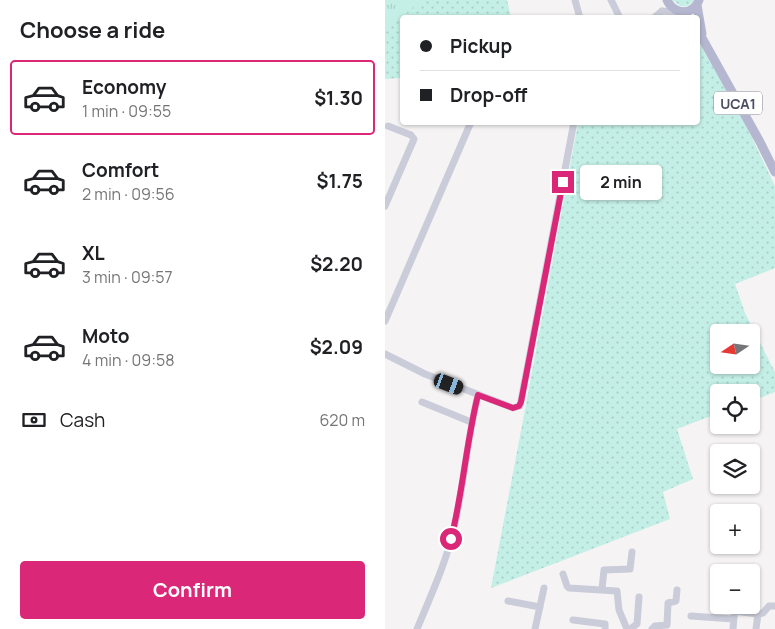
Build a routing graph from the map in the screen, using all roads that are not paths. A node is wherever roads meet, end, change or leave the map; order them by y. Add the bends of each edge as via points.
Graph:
1 (575, 0) edge
2 (611, 0) edge
3 (666, 0) edge
4 (698, 3) edge
5 (685, 14) edge
6 (579, 15) edge
7 (618, 15) edge
8 (659, 15) edge
9 (700, 31) edge
10 (470, 125) edge
11 (573, 125) edge
12 (388, 126) dead end
13 (775, 172) edge
14 (385, 206) edge
15 (385, 321) edge
16 (385, 354) edge
17 (478, 395) junction
18 (422, 402) dead end
19 (471, 422) junction
20 (632, 552) dead end
21 (563, 574) dead end
22 (544, 588) dead end
23 (602, 589) junction
24 (677, 590) dead end
25 (639, 596) dead end
26 (508, 601) dead end
27 (775, 606) edge
28 (540, 608) junction
29 (733, 614) edge
30 (758, 614) edge
31 (760, 614) edge
32 (691, 616) dead end
33 (733, 619) junction
34 (573, 620) dead end
35 (417, 629) edge
36 (535, 629) edge
37 (605, 629) edge
38 (628, 629) edge
39 (652, 629) edge
40 (733, 629) edge
41 (756, 629) edge

1 - 6 street
2 - 7 street
3 - 5 main road via 673,9
3 - 8 street
4 - 5 main road
5 - 8 street
9 - 13 main road, UCA1
10 - 15 street
11 - 17 street via 521,402 513,408
12 - 14 street via 413,138
16 - 17 street
17 - 19 street
18 - 19 street
19 - 35 street via 448,553
20 - 23 street via 630,569 603,570
21 - 23 street via 569,588
22 - 28 street
23 - 38 street via 617,592 619,610
24 - 39 street via 676,601 668,602 667,625
25 - 38 street via 637,624
26 - 28 street
27 - 31 street via 769,606
28 - 36 street
29 - 33 street
30 - 41 street
32 - 33 street
33 - 40 street
34 - 37 street via 605,624

